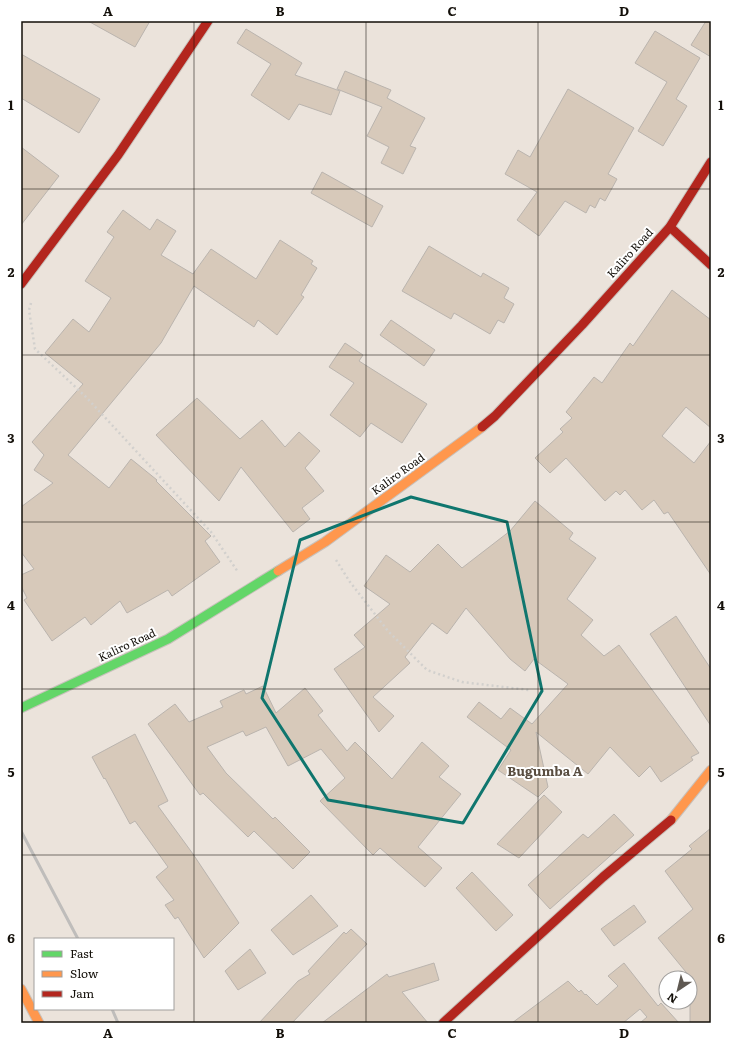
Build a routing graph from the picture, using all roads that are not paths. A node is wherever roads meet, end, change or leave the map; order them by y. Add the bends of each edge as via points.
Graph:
1 (208, 21) edge
2 (711, 162) edge
3 (670, 227) junction
4 (711, 265) edge
5 (21, 284) edge
6 (21, 708) edge
7 (711, 770) edge
8 (21, 989) edge
9 (40, 1023) edge
10 (443, 1023) edge

1 - 5 main road via 76,211
2 - 3 main road, Kaliro Road
3 - 4 main road
3 - 6 main road, Kaliro Road via 582,325 495,416 470,436 325,542 168,639
7 - 10 main road via 671,820 603,877
8 - 9 main road

